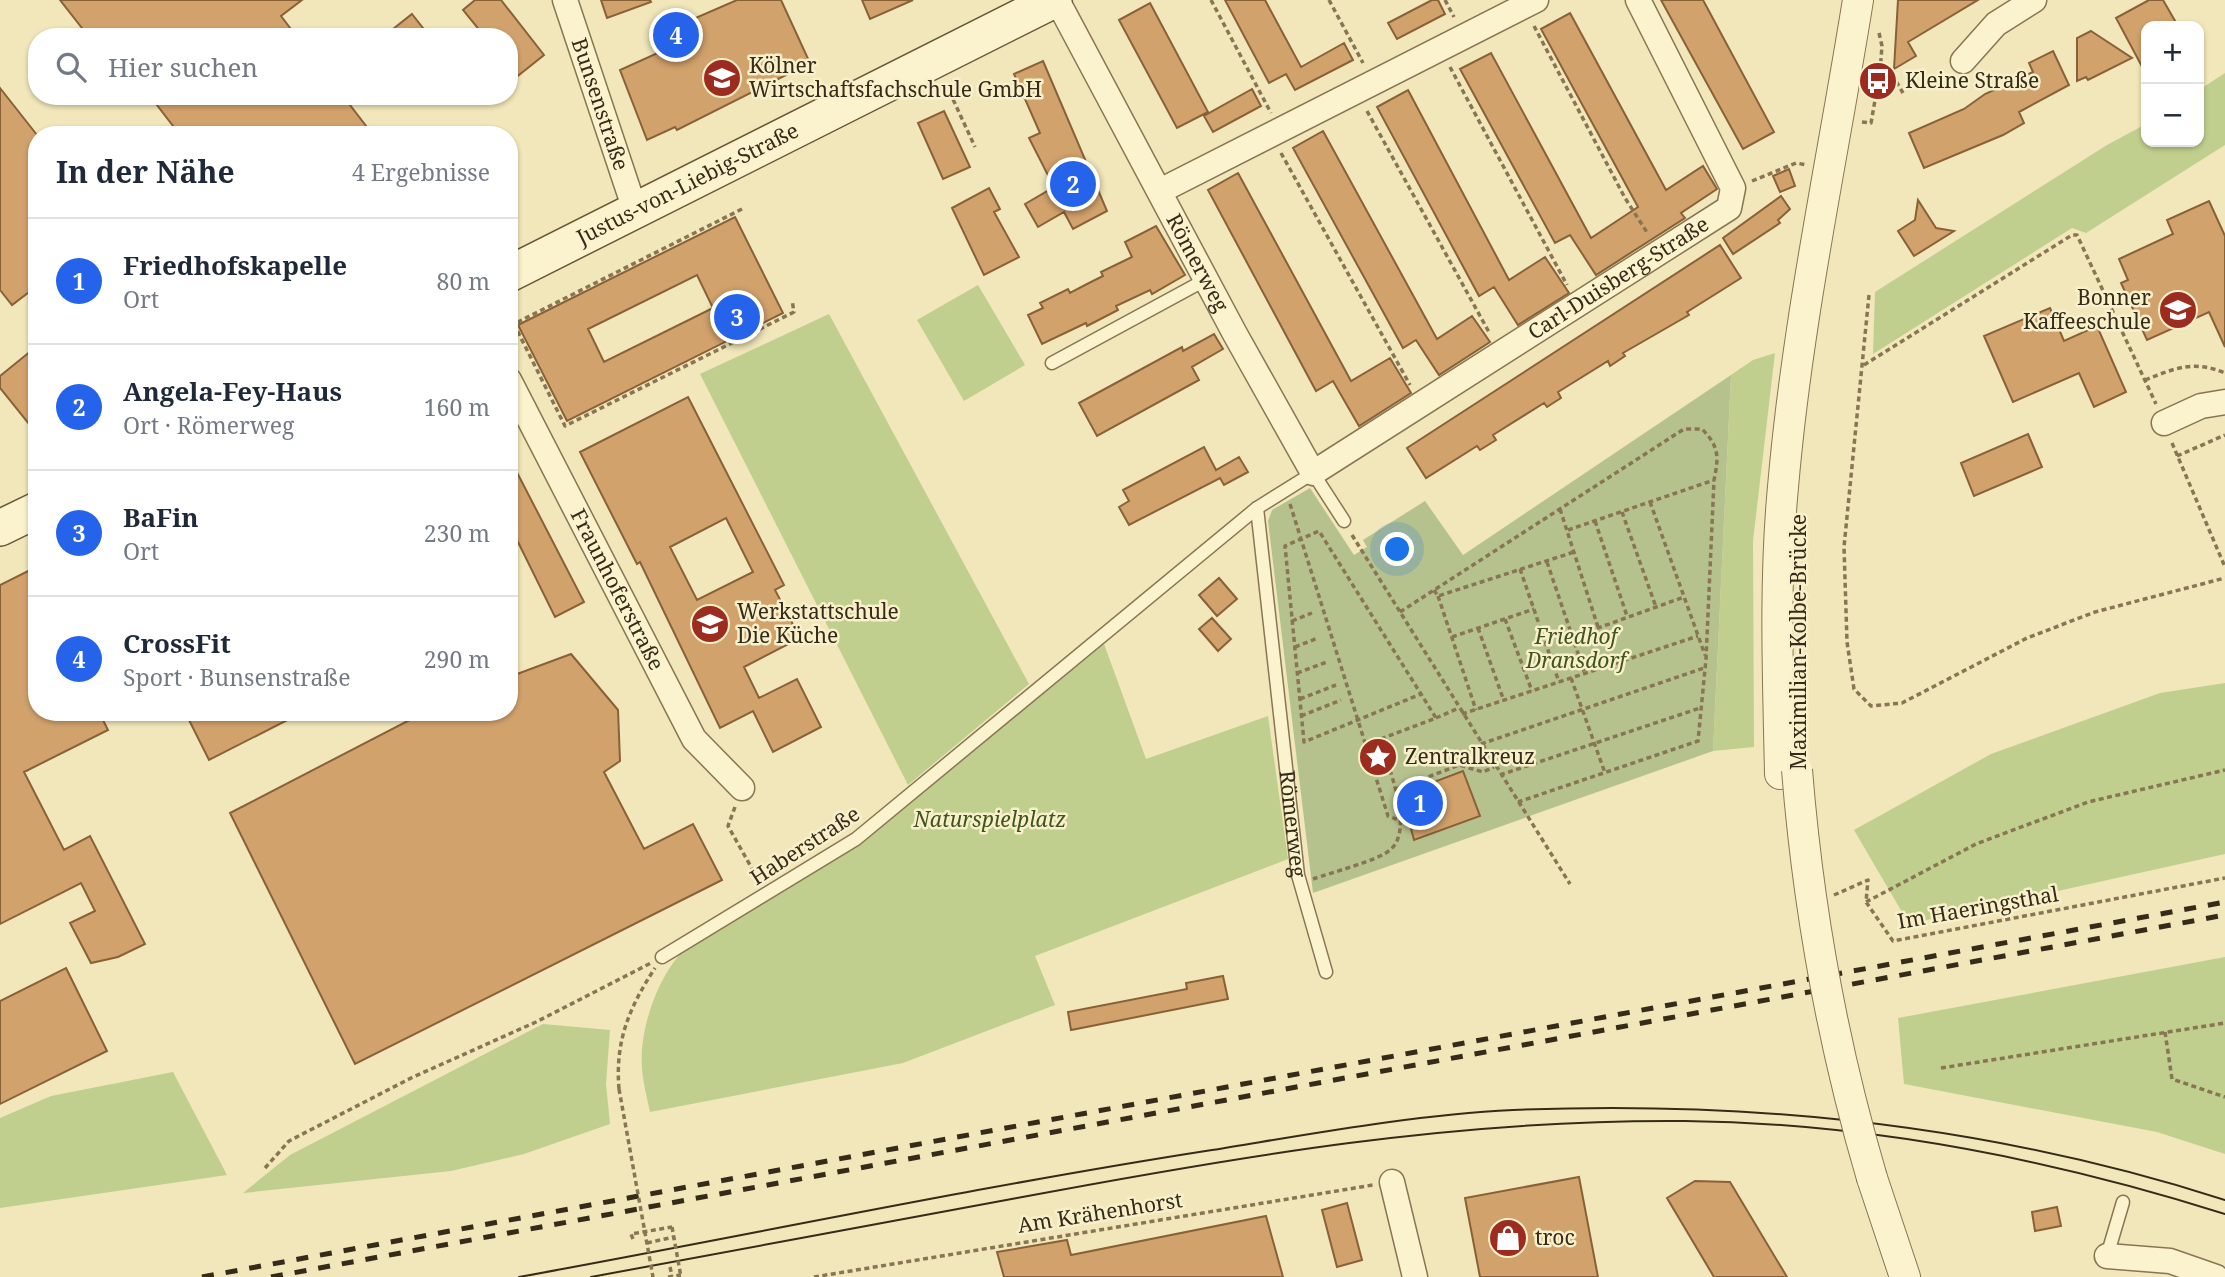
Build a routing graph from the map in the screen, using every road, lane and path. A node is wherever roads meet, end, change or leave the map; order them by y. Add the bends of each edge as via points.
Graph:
1 (565, 0) edge
2 (1055, 0) edge
3 (1211, 0) edge
4 (1329, 0) edge
5 (1638, 0) edge
6 (2034, 0) edge
7 (1529, 3) edge
8 (1870, 6) edge
9 (1439, 47) junction
10 (935, 60) junction
11 (1963, 61) dead end
12 (1364, 86) junction
13 (1903, 93) dead end
14 (1274, 131) junction
15 (975, 148) dead end
16 (1796, 163) dead end
17 (1734, 188) junction
18 (1160, 191) junction
19 (742, 209) dead end
20 (635, 210) junction
21 (1660, 253) junction
22 (518, 269) edge
23 (1207, 279) junction
24 (1869, 295) dead end
25 (792, 300) dead end
26 (1579, 305) junction
27 (518, 322) edge
28 (518, 332) edge
29 (1501, 355) junction
30 (1052, 362) dead end
31 (1863, 366) junction
32 (2225, 373) edge
33 (2145, 380) junction
34 (518, 398) edge
35 (2225, 402) edge
36 (1422, 406) junction
37 (2164, 423) junction
38 (2225, 435) edge
39 (2177, 456) junction
40 (1314, 472) junction
41 (1714, 480) junction
42 (1284, 489) junction
43 (1650, 502) junction
44 (1257, 508) junction
45 (1560, 509) junction
46 (1622, 512) junction
47 (28, 514) edge
48 (1343, 521) joint
49 (1595, 521) junction
50 (1, 527) edge
51 (1568, 530) junction
52 (1301, 539) junction
53 (1574, 552) junction
54 (1547, 562) junction
55 (2225, 567) edge
56 (1520, 569) junction
57 (2225, 578) edge
58 (1434, 590) junction
59 (1438, 596) junction
60 (1684, 597) junction
61 (1656, 607) junction
62 (1534, 609) junction
63 (1400, 612) junction
64 (1311, 613) dead end
65 (1627, 617) junction
66 (1505, 619) junction
67 (1293, 621) junction
68 (1598, 627) junction
69 (1478, 628) junction
70 (1698, 636) junction
71 (1452, 637) junction
72 (1573, 637) junction
73 (1318, 638) dead end
74 (1295, 647) junction
75 (1706, 659) junction
76 (1327, 662) dead end
77 (1705, 667) junction
78 (1297, 673) junction
79 (1585, 674) junction
80 (1571, 678) junction
81 (1559, 682) junction
82 (1336, 685) dead end
83 (1532, 691) junction
84 (1421, 694) junction
85 (1300, 699) junction
86 (1341, 700) dead end
87 (1504, 701) junction
88 (1459, 708) junction
89 (1702, 708) junction
90 (1582, 709) junction
91 (1476, 710) junction
92 (1462, 714) junction
93 (1301, 716) junction
94 (1436, 718) junction
95 (1358, 721) junction
96 (1380, 741) junction
97 (1594, 742) junction
98 (1481, 744) junction
99 (1366, 745) junction
100 (1494, 767) junction
101 (2225, 770) edge
102 (1605, 773) junction
103 (1500, 775) junction
104 (742, 788) joint
105 (1398, 789) junction
106 (1518, 802) junction
107 (1399, 820) junction
108 (2225, 878) edge
109 (1301, 883) junction
110 (1570, 884) dead end
111 (768, 894) junction
112 (1822, 901) dead end
113 (1866, 902) junction
114 (662, 957) junction
115 (1326, 972) dead end
116 (2225, 1023) edge
117 (2165, 1032) junction
118 (1941, 1068) dead end
119 (2225, 1097) edge
120 (265, 1168) dead end
121 (1863, 1180) junction
122 (1392, 1182) joint
123 (2123, 1202) dead end
124 (674, 1237) junction
125 (633, 1240) dead end
126 (662, 1240) junction
127 (647, 1243) junction
128 (664, 1247) dead end
129 (2107, 1256) joint
130 (670, 1267) dead end
131 (681, 1276) edge
132 (653, 1277) edge
133 (670, 1277) edge
134 (814, 1277) edge
135 (1415, 1277) edge
136 (1884, 1277) edge
137 (1905, 1277) edge
138 (2217, 1277) edge

1 - 20 street, Bunsenstraße
2 - 10 main road, Justus-von-Liebig-Straße
2 - 18 street, Römerweg
3 - 14 path
4 - 12 path
5 - 17 street
6 - 11 street via 1996,24
7 - 9 street
7 - 21 path via 1625,198
8 - 13 path via 1882,46 1880,72 1893,76
8 - 121 street, Maximilian-Kolbe-Brücke via 1809,284 1784,477 1777,619 1788,772 1785,851 1805,972
9 - 12 street
9 - 26 path
10 - 15 path
10 - 20 main road, Justus-von-Liebig-Straße
12 - 14 street
12 - 29 path
14 - 18 street
14 - 36 path
16 - 17 path
17 - 21 street, Carl-Duisberg-Straße via 1729,208
18 - 23 street, Römerweg
19 - 27 path
20 - 22 main road, Justus-von-Liebig-Straße
21 - 26 street, Carl-Duisberg-Straße
23 - 30 lane
23 - 40 street, Römerweg
24 - 31 path
25 - 28 path via 794,312 565,426
26 - 29 street, Carl-Duisberg-Straße
29 - 36 street, Carl-Duisberg-Straße
31 - 33 path via 2077,235
31 - 57 path via 1844,548 1847,642 1854,689 1871,706 1902,703 2026,638 2095,612
32 - 33 path via 2206,365 2184,364
33 - 37 path
34 - 104 street, Fraunhoferstraße via 694,740
35 - 37 street via 2201,406
36 - 40 street, Carl-Duisberg-Straße
37 - 39 path
38 - 39 path
39 - 55 path
40 - 42 lane, Haberstraße
40 - 48 lane, Römerweg
41 - 43 path
41 - 45 path via 1719,459 1715,442 1702,429 1684,429
41 - 75 path
42 - 44 lane, Haberstraße
42 - 52 path
43 - 46 path
43 - 60 path
44 - 109 lane, Römerweg
44 - 111 lane, Haberstraße via 856,839
45 - 51 path
45 - 58 path
46 - 49 path
46 - 61 path
47 - 50 main road
48 - 63 path
49 - 51 path
49 - 65 path
51 - 53 path
52 - 67 path via 1285,546
52 - 84 path via 1319,531
52 - 95 path
53 - 54 path
53 - 68 path
54 - 56 path
54 - 72 path
56 - 59 path
56 - 62 path
58 - 59 path
58 - 63 path
59 - 71 path
60 - 61 path
60 - 70 path
61 - 65 path
62 - 66 path
62 - 81 path
63 - 88 path
64 - 67 path
65 - 68 path
66 - 69 path
66 - 83 path
67 - 74 path
68 - 72 path
69 - 71 path
69 - 87 path
70 - 75 path
70 - 79 path
71 - 91 path
72 - 79 path
73 - 74 path
74 - 78 path
75 - 77 path
76 - 78 path
77 - 89 path
77 - 90 path
78 - 85 path
79 - 80 path
80 - 81 path
80 - 90 path
81 - 83 path
82 - 85 path
83 - 87 path
84 - 94 path
84 - 95 path
85 - 93 path
86 - 93 path
87 - 91 path
88 - 92 path
88 - 94 path
89 - 97 path
89 - 102 path via 1699,741
90 - 97 path
90 - 98 path
91 - 92 path
92 - 98 path
93 - 95 path via 1304,742
94 - 96 path
95 - 99 path
96 - 99 path
96 - 105 path
97 - 102 path
97 - 103 path
98 - 100 path
99 - 107 path via 1388,816
100 - 103 path
100 - 105 path via 1483,772 1459,765
101 - 113 path via 2088,802 1976,844
102 - 106 path
103 - 106 path
104 - 111 path via 728,826
105 - 107 path
106 - 110 path
107 - 109 path via 1398,840 1390,851
108 - 113 path, Im Haeringsthal via 1893,941
109 - 115 lane, Römerweg
111 - 114 lane, Haberstraße
112 - 113 path, Im Haeringsthal via 1868,880
114 - 120 path via 289,1141
114 - 127 path, bridge via 628,1014 617,1062
116 - 117 path
117 - 118 path
117 - 119 path via 2172,1079
121 - 136 street, Maximilian-Kolbe-Brücke
121 - 137 street, Maximilian-Kolbe-Brücke
122 - 134 path, Am Krähenhorst
122 - 135 street
123 - 129 lane
124 - 125 path, bridge via 672,1227 631,1234
124 - 126 path
124 - 131 path, bridge
126 - 127 path
126 - 128 path
127 - 132 path, bridge
129 - 138 street via 2170,1261
130 - 133 path
131 - 133 path, bridge

